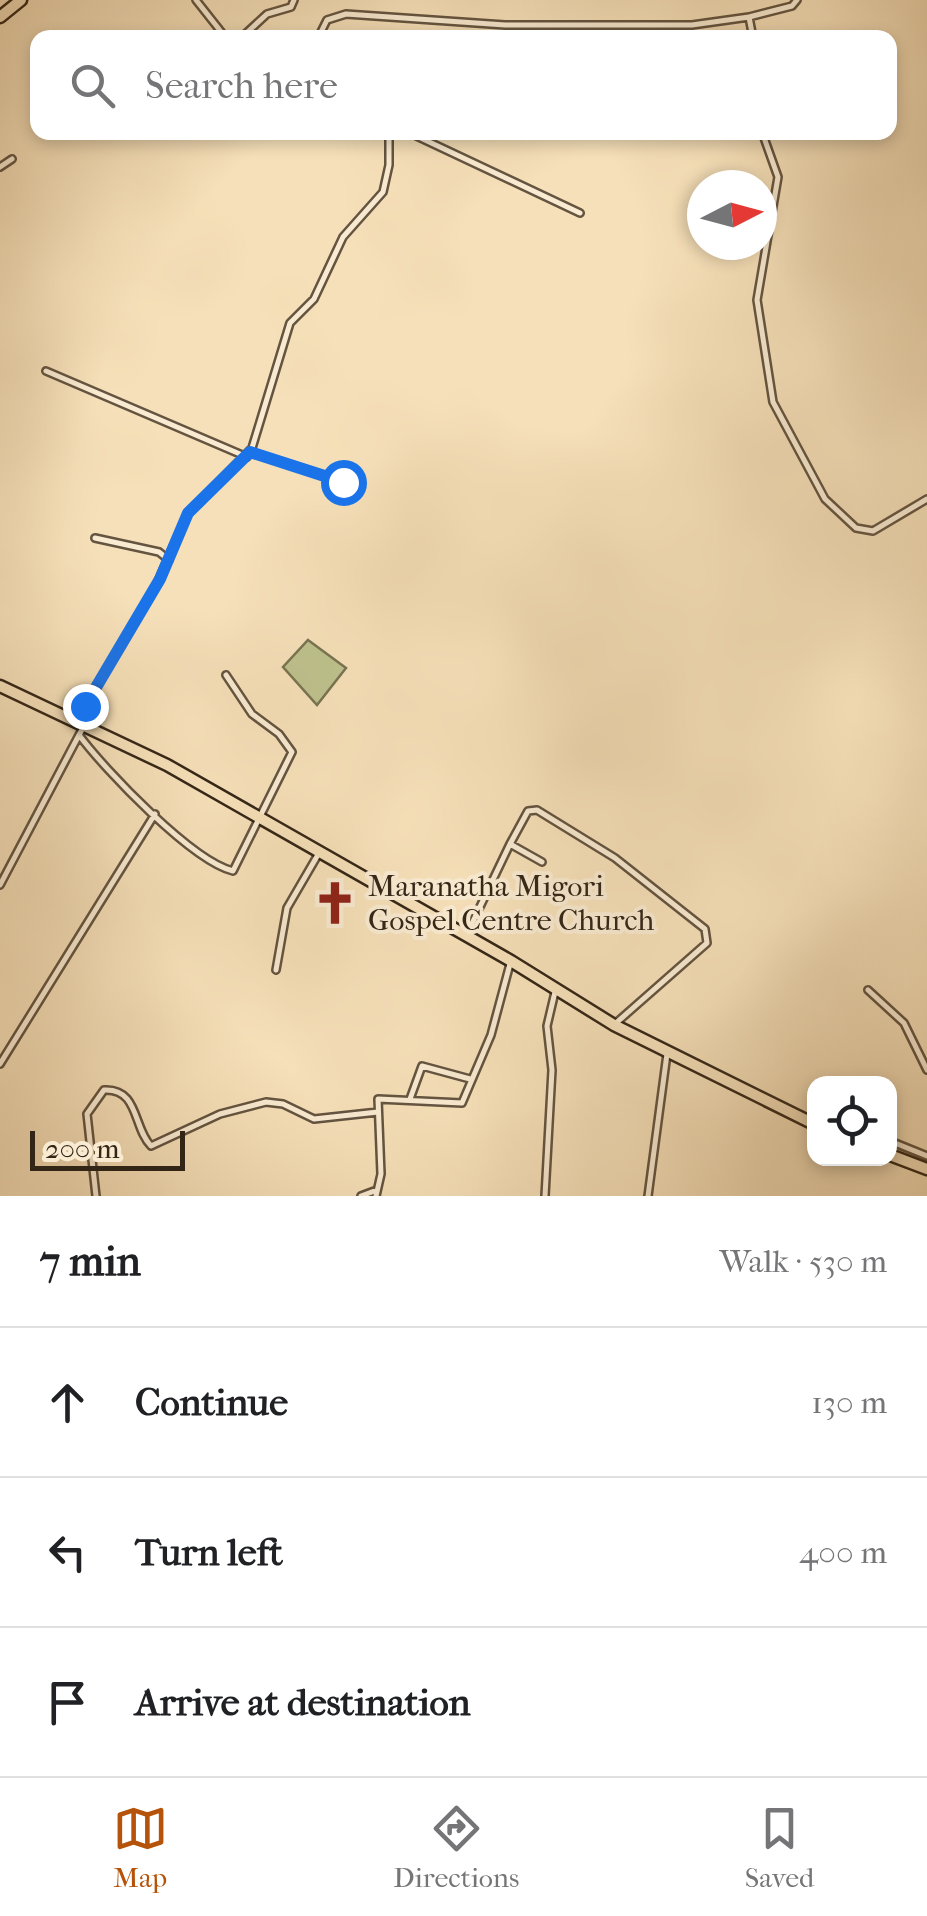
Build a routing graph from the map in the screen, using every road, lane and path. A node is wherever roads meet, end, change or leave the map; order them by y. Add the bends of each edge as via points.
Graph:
1 (21, 0) edge
2 (196, 0) edge
3 (294, 0) edge
4 (797, 0) edge
5 (750, 17) junction
6 (0, 18) edge
7 (220, 30) edge
8 (250, 30) edge
9 (322, 30) edge
10 (752, 30) edge
11 (390, 140) edge
12 (425, 140) edge
13 (765, 140) edge
14 (12, 159) dead end
15 (0, 166) edge
16 (580, 213) dead end
17 (46, 371) dead end
18 (248, 454) junction
19 (343, 482) dead end
20 (927, 499) edge
21 (95, 538) dead end
22 (169, 560) junction
23 (226, 675) dead end
24 (0, 686) edge
25 (80, 726) junction
26 (156, 814) junction
27 (261, 820) junction
28 (510, 844) junction
29 (319, 853) junction
30 (542, 862) dead end
31 (0, 886) edge
32 (465, 936) junction
33 (511, 961) junction
34 (276, 970) dead end
35 (868, 990) dead end
36 (555, 992) junction
37 (614, 1026) junction
38 (666, 1054) junction
39 (0, 1064) edge
40 (927, 1070) edge
41 (470, 1078) junction
42 (410, 1099) junction
43 (378, 1112) junction
44 (807, 1121) edge
45 (897, 1144) edge
46 (927, 1156) edge
47 (897, 1158) edge
48 (927, 1170) edge
49 (377, 1193) edge
50 (96, 1196) edge
51 (361, 1196) edge
52 (545, 1196) edge
53 (648, 1196) edge

1 - 6 highway
2 - 7 street
3 - 8 street
4 - 5 street
5 - 9 street via 558,25 346,14 327,20
5 - 10 street
11 - 18 street via 383,192 343,237 314,299 290,324
12 - 16 street
13 - 20 street via 778,177 757,300 778,414 816,487 856,528 873,531
14 - 15 street
17 - 18 street
18 - 19 street
18 - 22 street via 188,513
21 - 22 street
22 - 25 street
23 - 27 street via 252,714 292,752
24 - 25 highway
25 - 26 street via 92,755
25 - 27 highway
25 - 31 street
26 - 27 street via 231,872
26 - 39 street
27 - 29 highway
28 - 30 street
28 - 32 street
28 - 37 street via 528,811 537,810 615,858 705,929 707,943
29 - 32 highway
29 - 34 street via 286,908
32 - 33 highway
33 - 36 highway
33 - 41 street via 491,1034
35 - 40 street via 904,1023
36 - 37 highway
36 - 52 street via 547,1020 552,1070
37 - 38 highway
38 - 44 highway
38 - 53 street
41 - 42 street via 460,1104
41 - 42 street via 422,1066
42 - 43 street via 380,1097
43 - 49 street
43 - 50 street via 314,1118 266,1102 220,1114 154,1146 145,1140 128,1098 104,1090 87,1114
45 - 46 street
47 - 48 highway
49 - 51 street

